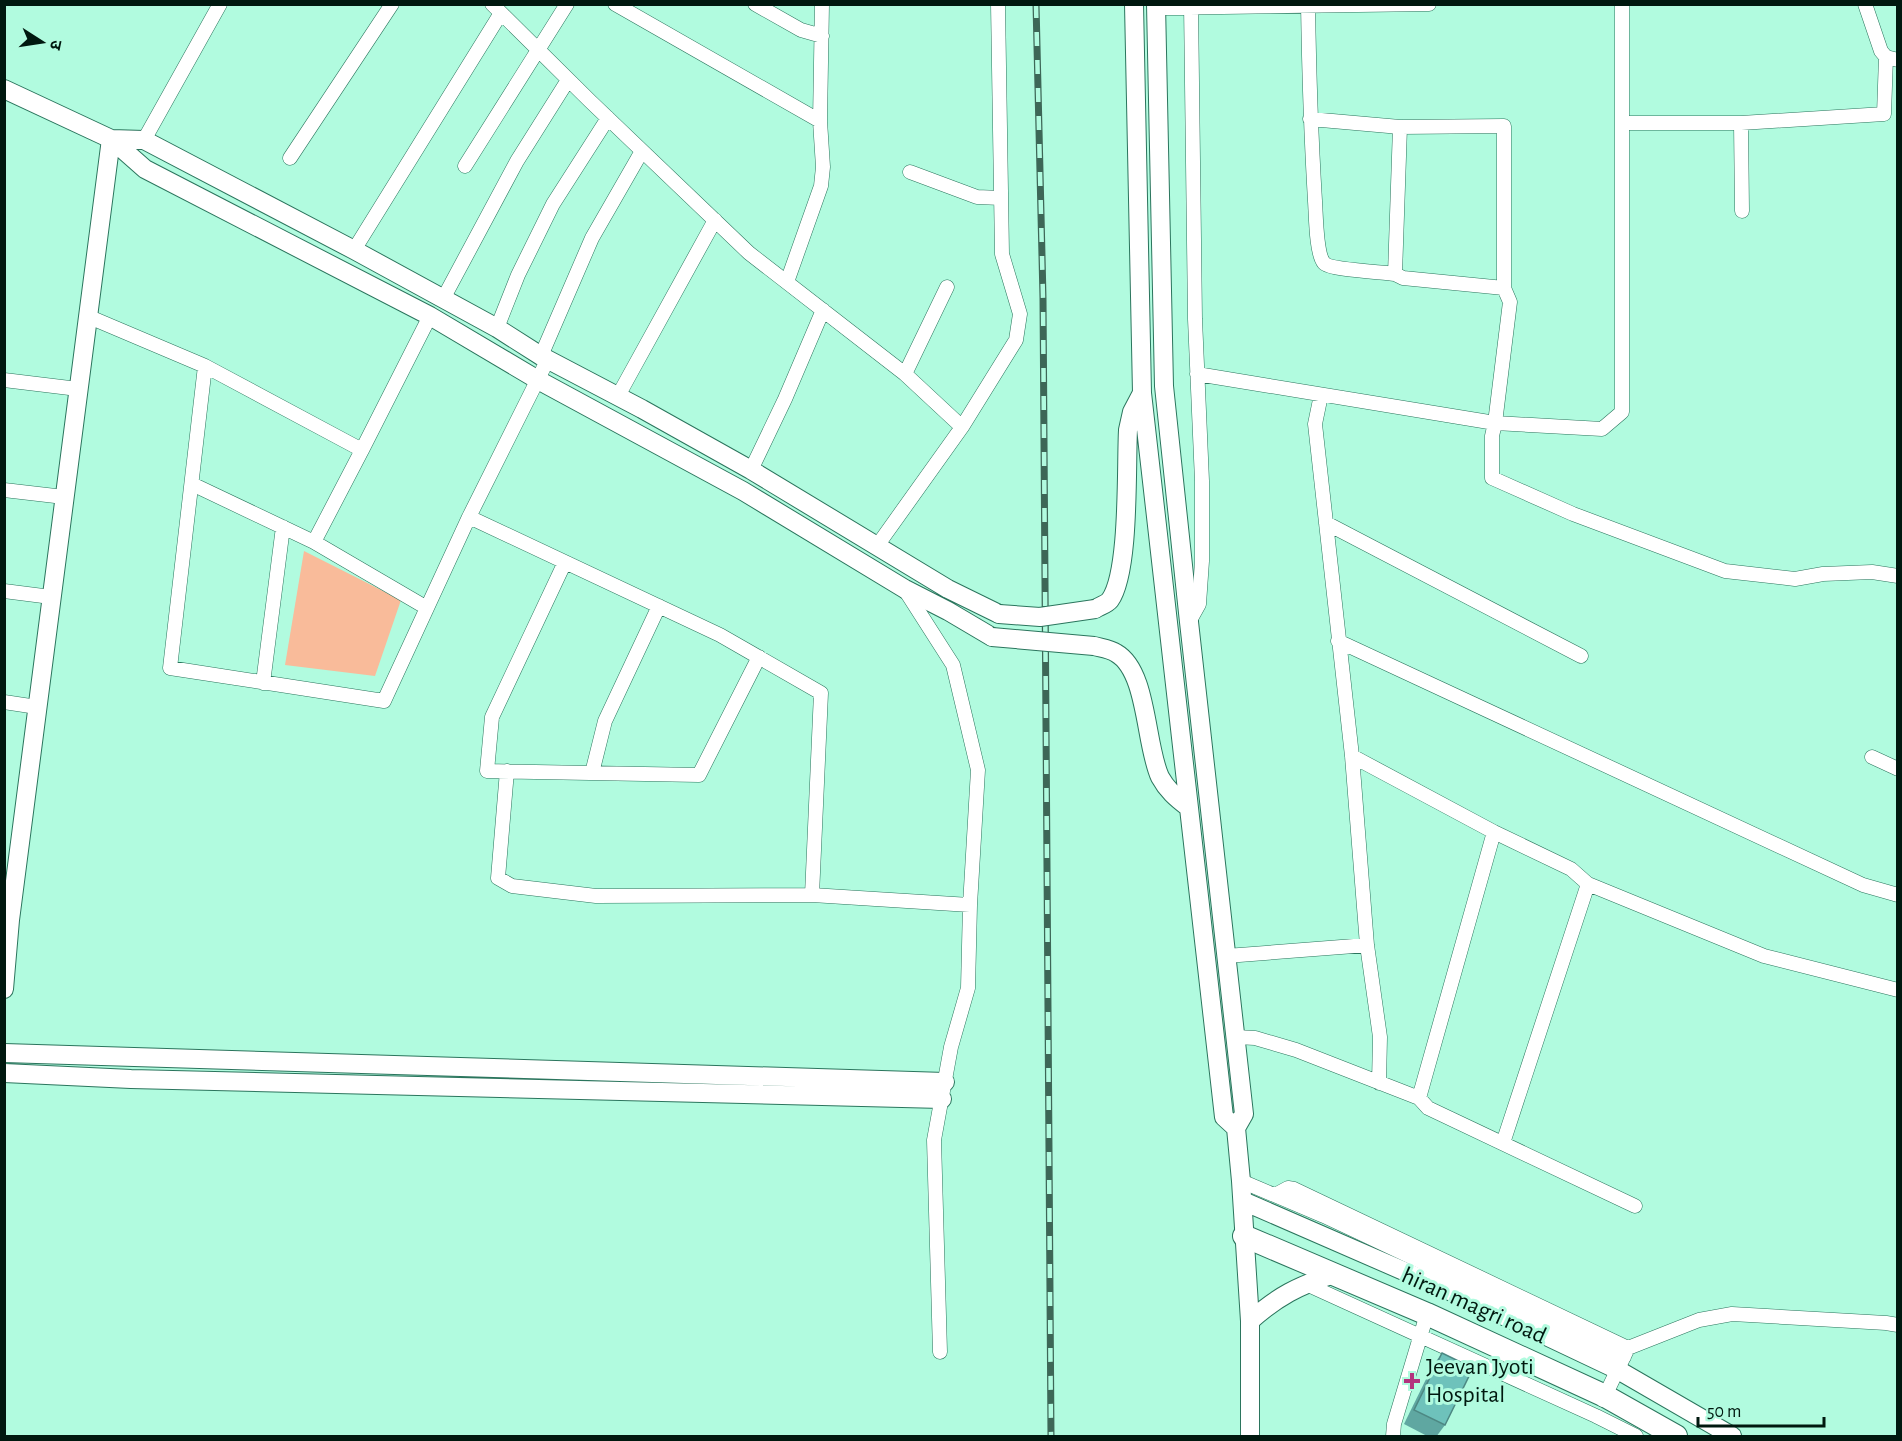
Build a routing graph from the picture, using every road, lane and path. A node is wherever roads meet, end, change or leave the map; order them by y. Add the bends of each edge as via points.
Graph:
1 (220, 4) edge
2 (392, 4) edge
3 (567, 4) edge
4 (615, 4) edge
5 (755, 4) edge
6 (822, 4) edge
7 (998, 4) edge
8 (1134, 4) edge
9 (1429, 4) edge
10 (1622, 4) edge
11 (1865, 4) edge
12 (1308, 5) edge
13 (1156, 6) edge
14 (1191, 6) edge
15 (497, 9) edge
16 (822, 36) junction
17 (538, 49) junction
18 (1892, 58) edge
19 (568, 80) junction
20 (4, 89) edge
21 (608, 118) junction
22 (1310, 119) junction
23 (820, 121) junction
24 (1622, 123) junction
25 (1741, 123) junction
26 (1400, 127) junction
27 (111, 139) junction
28 (144, 140) junction
29 (642, 151) junction
30 (290, 158) dead end
31 (465, 166) dead end
32 (910, 172) dead end
33 (1001, 198) junction
34 (1742, 211) dead end
35 (715, 220) junction
36 (354, 250) junction
37 (1395, 274) junction
38 (787, 282) junction
39 (947, 286) dead end
40 (1504, 288) junction
41 (443, 299) junction
42 (823, 310) junction
43 (87, 316) junction
44 (430, 316) junction
45 (497, 328) junction
46 (544, 357) junction
47 (205, 366) junction
48 (905, 374) junction
49 (1197, 374) junction
50 (4, 380) edge
51 (538, 380) junction
52 (78, 389) junction
53 (1142, 393) junction
54 (1321, 395) junction
55 (618, 396) junction
56 (1495, 423) junction
57 (962, 427) junction
58 (362, 450) junction
59 (751, 470) junction
60 (192, 484) junction
61 (4, 490) edge
62 (64, 497) junction
63 (469, 518) junction
64 (1326, 523) junction
65 (283, 527) junction
66 (314, 542) junction
67 (877, 546) junction
68 (565, 562) junction
69 (1898, 576) edge
70 (905, 589) junction
71 (4, 591) edge
72 (51, 597) junction
73 (659, 606) junction
74 (427, 608) junction
75 (1189, 622) junction
76 (1338, 641) junction
77 (1581, 656) dead end
78 (759, 657) junction
79 (263, 683) junction
80 (4, 702) edge
81 (37, 708) junction
82 (1352, 756) junction
83 (1872, 757) dead end
84 (1898, 769) edge
85 (507, 771) junction
86 (592, 773) junction
87 (1188, 807) junction
88 (1494, 832) junction
89 (1587, 884) junction
90 (1898, 894) edge
91 (812, 895) junction
92 (970, 905) junction
93 (7, 919) edge
94 (1367, 945) junction
95 (1226, 956) junction
96 (4, 989) edge
97 (1898, 990) edge
98 (1236, 1037) junction
99 (4, 1053) edge
100 (4, 1073) edge
101 (1379, 1083) junction
102 (944, 1090) junction
103 (1419, 1098) junction
104 (1236, 1128) junction
105 (1503, 1143) junction
106 (1241, 1180) junction
107 (1243, 1201) junction
108 (1635, 1206) dead end
109 (1244, 1236) junction
110 (1334, 1274) junction
111 (1306, 1284) junction
112 (1427, 1314) junction
113 (1250, 1321) junction
114 (1898, 1325) edge
115 (1420, 1336) junction
116 (940, 1352) dead end
117 (1624, 1358) junction
118 (1600, 1406) junction
119 (1250, 1437) edge
120 (1393, 1437) edge
121 (1636, 1437) edge
122 (1677, 1437) edge
123 (1732, 1437) edge

1 - 28 street
2 - 30 street
3 - 17 street
4 - 23 street
5 - 16 street via 801,30
6 - 16 street
7 - 33 street
8 - 53 street
9 - 12 street
10 - 24 street
11 - 18 street via 1881,51
12 - 14 street
12 - 22 street
13 - 14 street
13 - 75 street via 1164,386
14 - 49 street
15 - 17 street
15 - 36 street
16 - 23 street
17 - 19 street
17 - 31 street
18 - 25 street via 1884,114
19 - 21 street
19 - 41 street via 517,161
20 - 27 street
21 - 29 street
21 - 45 street via 553,204
22 - 26 street
22 - 37 street via 1317,240 1322,262 1340,269
23 - 38 street via 821,186
24 - 25 street
24 - 56 street via 1622,412 1602,429
25 - 34 street
26 - 37 street
26 - 40 street via 1504,126
27 - 28 street
27 - 43 street
27 - 44 street via 145,169
28 - 36 street
29 - 35 street
29 - 46 street via 592,238
32 - 33 street via 977,197
33 - 57 street via 1002,254 1020,314 1016,340
35 - 38 street
35 - 55 street
36 - 41 street
37 - 40 street
38 - 42 street
39 - 48 street
40 - 56 street via 1510,302
41 - 45 street
42 - 48 street
42 - 59 street
43 - 47 street
43 - 52 street
44 - 51 street
44 - 58 street
45 - 46 street
46 - 51 street
46 - 55 street
47 - 58 street
47 - 60 street
48 - 57 street
49 - 54 street
49 - 75 street via 1202,561 1199,604
50 - 52 street
51 - 63 street
51 - 70 street via 743,491
52 - 62 street
53 - 67 street, bridge via 1128,430 1124,534 1117,588 1109,602 1095,609 1040,617 999,614
53 - 87 street
54 - 56 street
54 - 64 street via 1315,424
55 - 59 street
56 - 69 street via 1492,478 1573,514 1725,571 1795,579 1872,572
57 - 67 street
58 - 66 street
59 - 67 street
60 - 65 street
60 - 79 street via 170,668
61 - 62 street
62 - 72 street
63 - 68 street
63 - 74 street
64 - 76 street
64 - 77 street
65 - 66 street
65 - 79 street
66 - 74 street
68 - 73 street
68 - 85 street via 492,717 487,771
70 - 87 street, bridge via 992,637 1094,646 1116,652 1136,677 1160,777 1171,794
70 - 92 street via 953,665 978,770
71 - 72 street
72 - 81 street
73 - 78 street
73 - 86 street via 605,721
74 - 79 street via 384,701
75 - 95 street
76 - 82 street
76 - 90 street via 1863,885
78 - 86 street via 699,775
78 - 91 street via 821,693
80 - 81 street
81 - 93 street
82 - 88 street
82 - 94 street
83 - 84 street
85 - 86 street
85 - 91 street via 498,878 512,886 596,896
87 - 104 street via 1224,1117
88 - 89 street via 1571,869
88 - 103 street
89 - 97 street via 1764,956
89 - 105 street
91 - 92 street
92 - 102 street via 968,988 951,1047
93 - 96 street
94 - 95 street
94 - 101 street via 1380,1037
95 - 98 street
98 - 101 street via 1255,1038 1296,1050
98 - 104 street via 1244,1114
99 - 102 street
100 - 102 street via 131,1079
101 - 103 street
102 - 116 street via 934,1140
103 - 105 street via 1428,1107
104 - 106 street
105 - 108 street
106 - 107 street
106 - 117 street via 1275,1195 1294,1189
107 - 109 street
107 - 117 street via 1468,1299
109 - 110 main road, hiran magri road
109 - 113 street
110 - 111 street
110 - 112 main road, hiran magri road
111 - 113 street via 1270,1304
111 - 115 street
112 - 115 street
112 - 118 main road, hiran magri road
113 - 119 street
114 - 117 street via 1732,1314 1699,1320
115 - 118 street
115 - 120 street
117 - 118 street
117 - 123 street
118 - 121 street
118 - 122 main road, hiran magri road

